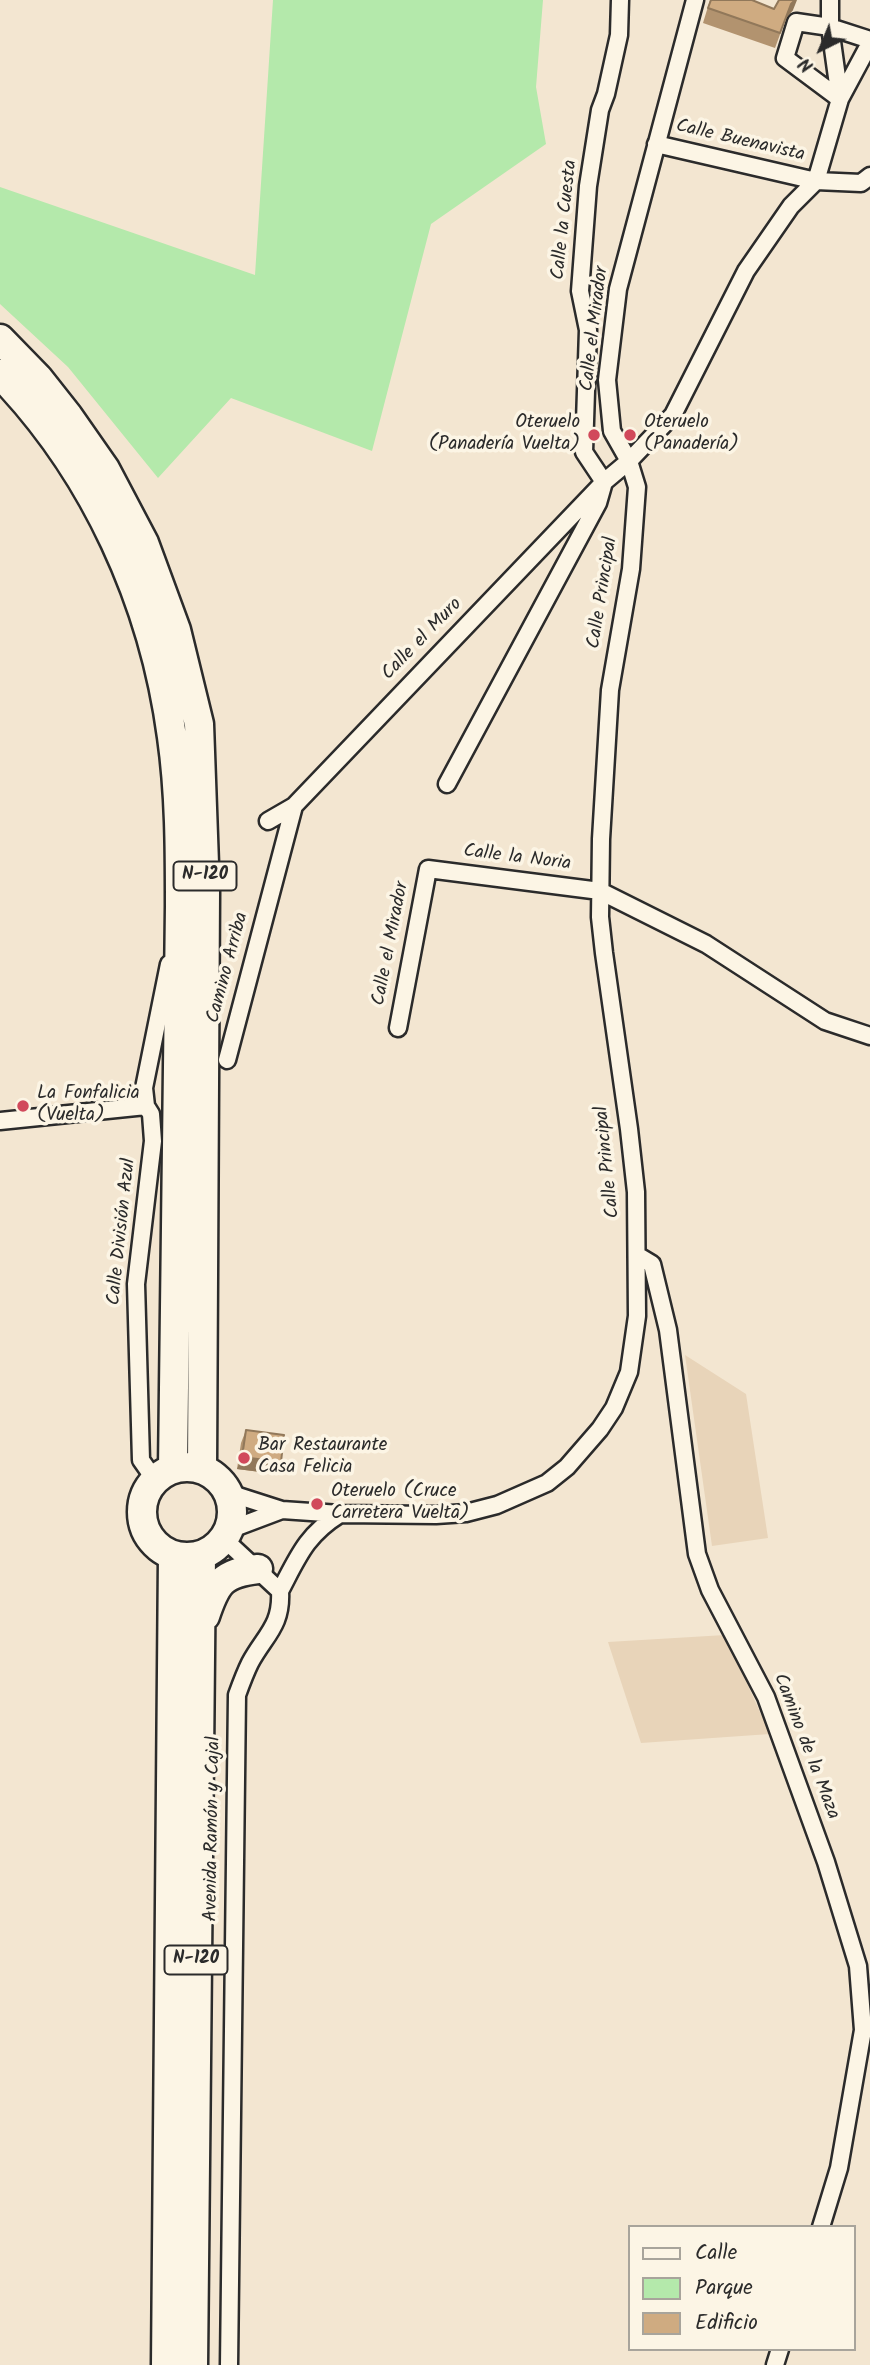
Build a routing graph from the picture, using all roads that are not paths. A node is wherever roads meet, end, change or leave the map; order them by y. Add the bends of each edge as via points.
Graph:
1 (620, 0) edge
2 (695, 0) edge
3 (830, 0) edge
4 (830, 27) junction
5 (870, 42) edge
6 (840, 99) junction
7 (656, 144) junction
8 (870, 176) edge
9 (816, 181) junction
10 (0, 339) edge
11 (0, 374) edge
12 (629, 461) junction
13 (604, 482) junction
14 (447, 784) dead end
15 (293, 806) junction
16 (268, 821) dead end
17 (428, 869) joint
18 (600, 891) junction
19 (180, 906) junction
20 (398, 1028) dead end
21 (870, 1036) edge
22 (227, 1060) dead end
23 (146, 1106) junction
24 (0, 1121) edge
25 (637, 1255) junction
26 (202, 1468) junction
27 (164, 1474) junction
28 (229, 1493) junction
29 (282, 1510) junction
30 (340, 1514) junction
31 (218, 1541) junction
32 (173, 1555) junction
33 (258, 1569) junction
34 (280, 1591) junction
35 (199, 1632) junction
36 (822, 2225) edge
37 (166, 2365) edge
38 (193, 2365) edge
39 (229, 2365) edge

1 - 13 street, Calle la Cuesta via 619,36 600,110 588,186 580,291 588,330 584,452
2 - 7 street, Calle el Mirador
3 - 4 street
4 - 5 street
4 - 6 street
4 - 6 street via 796,22 785,58
5 - 6 street
6 - 9 street
7 - 9 street, Calle Buenavista
7 - 12 street, Calle el Mirador via 618,289 607,380 612,431
8 - 9 street, Calle Buenavista via 861,183
9 - 12 street via 791,206 746,271 673,415
10 - 26 highway, N-120 via 68,416 105,469 144,543 176,630 199,724 205,892
11 - 19 highway, N-120 via 50,434 90,495 141,604 173,737
12 - 13 street
12 - 18 street, Calle Principal via 637,487 636,516 610,690
13 - 14 street via 598,503
13 - 15 street, Calle el Muro
15 - 16 street, Calle el Muro
15 - 22 street, Camino Arriba
17 - 18 street, Calle la Noria
17 - 20 street, Calle el Mirador
18 - 21 street, Calle la Noria via 706,944 825,1021
18 - 25 street, Calle Principal via 633,1167
19 - 23 street, Calle División Azul via 144,1088
19 - 27 highway, N-120
23 - 24 street
23 - 27 street, Calle División Azul via 153,1141 136,1313 141,1460
25 - 30 street, Calle Principal via 637,1316 629,1372 614,1408 567,1466 522,1496 466,1513
25 - 36 street, Camino de la Maza via 652,1264 668,1330 697,1553 710,1590 766,1697 858,1966 863,2030 839,2168
26 - 27 highway via 183,1466
26 - 28 highway via 218,1478
27 - 32 highway, N-120 via 144,1497 143,1521 153,1541
28 - 29 street
28 - 31 highway, N-120 via 233,1512
29 - 30 street, Calle Principal
29 - 31 street
30 - 34 street, Avenida Ramón y Cajal via 320,1526 302,1549
31 - 32 highway via 191,1557
31 - 33 street
31 - 35 highway, N-120
32 - 37 highway, N-120
33 - 34 street
33 - 35 highway via 223,1577
34 - 39 street, Avenida Ramón y Cajal via 281,1608 274,1626 249,1664 237,1695
35 - 38 highway, N-120

